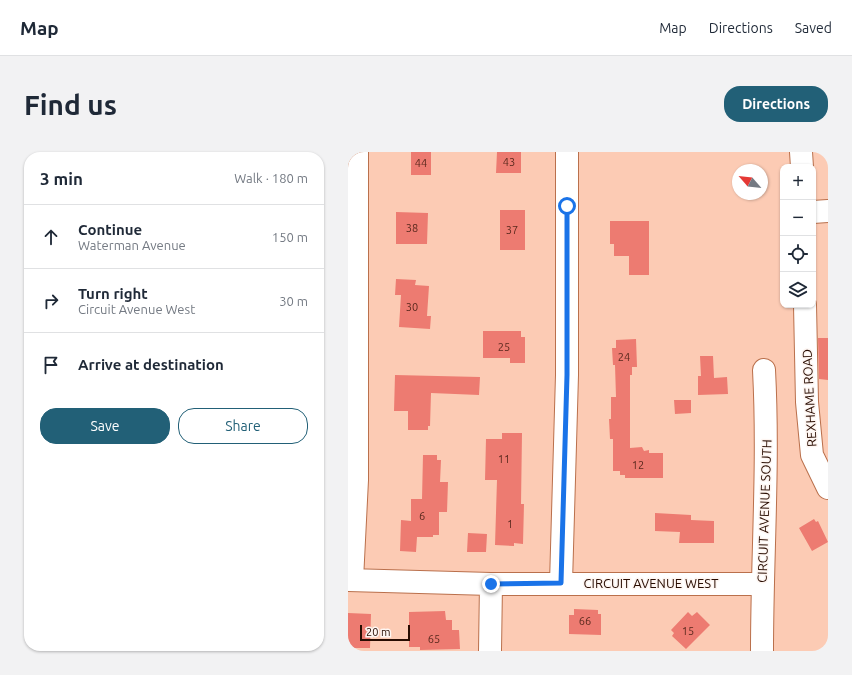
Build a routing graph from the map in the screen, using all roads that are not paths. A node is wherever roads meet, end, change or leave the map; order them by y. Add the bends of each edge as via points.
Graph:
1 (357, 152) edge
2 (567, 152) edge
3 (801, 152) edge
4 (802, 164) edge
5 (828, 211) edge
6 (816, 212) edge
7 (805, 308) edge
8 (764, 370) dead end
9 (828, 488) edge
10 (350, 580) edge
11 (561, 583) junction
12 (491, 584) junction
13 (762, 584) junction
14 (490, 651) edge
15 (762, 651) edge

1 - 10 street via 357,480
2 - 11 street via 567,375
3 - 4 street
5 - 6 street
7 - 9 street, REXHAME ROAD via 807,402 812,455
8 - 13 street, CIRCUIT AVENUE SOUTH via 767,425
10 - 12 street, CIRCUIT AVENUE WEST
11 - 12 street, CIRCUIT AVENUE WEST
11 - 13 street, CIRCUIT AVENUE WEST
12 - 14 street
13 - 15 street, CIRCUIT AVENUE SOUTH

